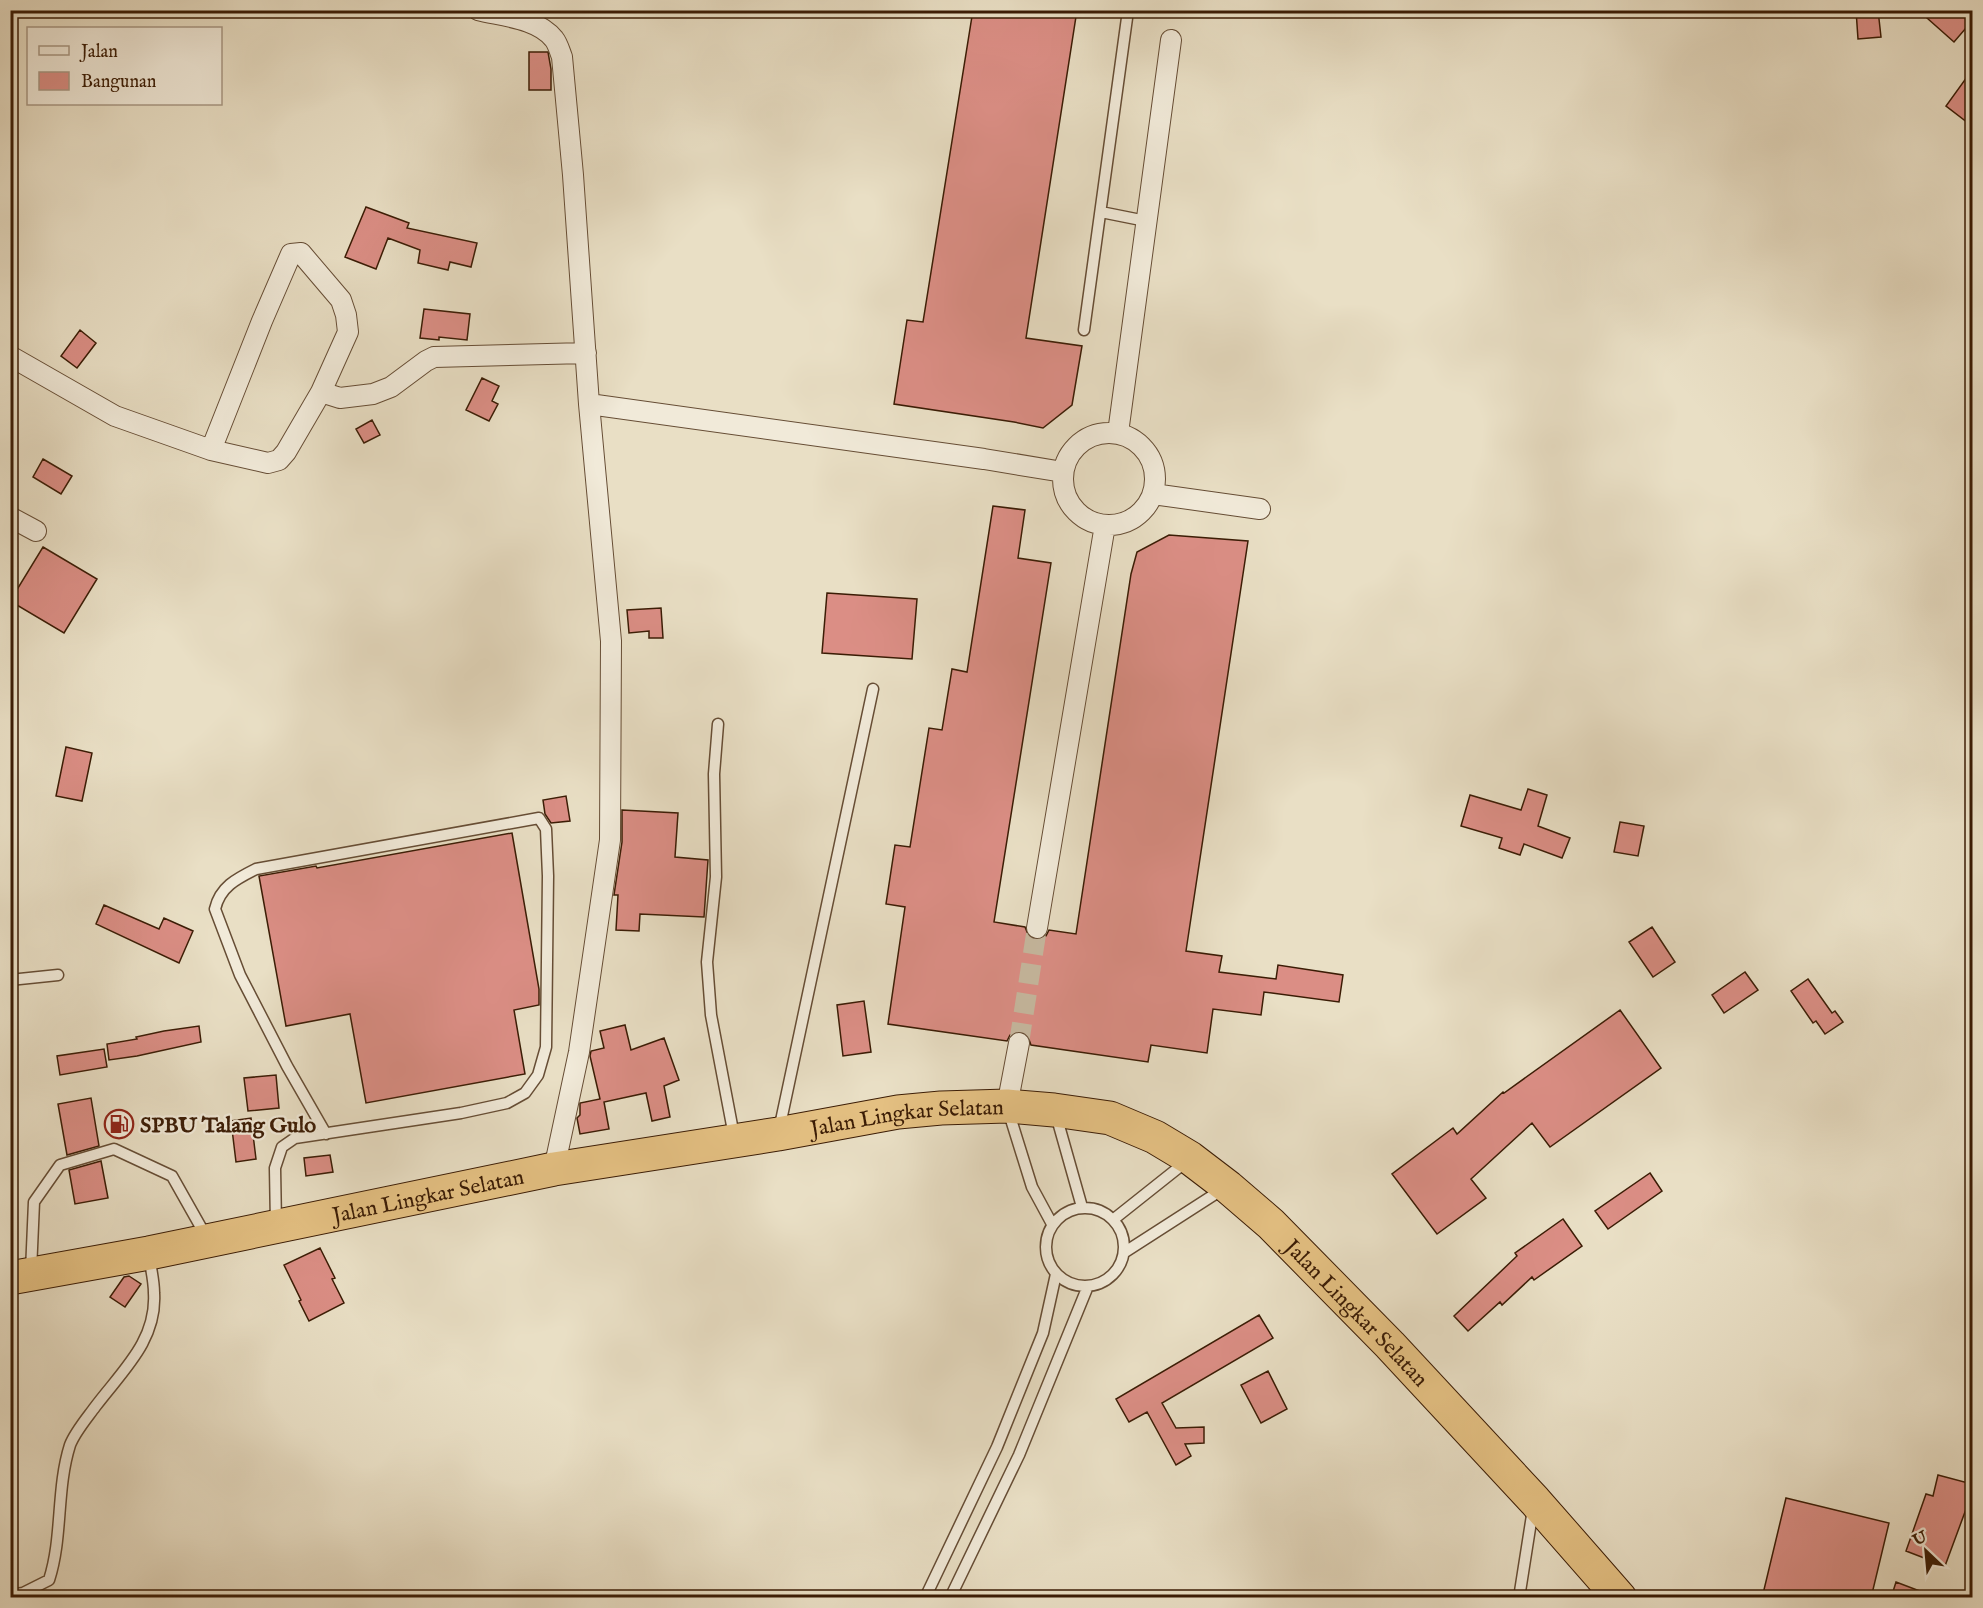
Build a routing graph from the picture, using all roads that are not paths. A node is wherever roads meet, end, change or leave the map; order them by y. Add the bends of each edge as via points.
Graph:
1 (477, 10) edge
2 (1127, 18) dead end
3 (1171, 40) dead end
4 (1101, 212) junction
5 (1146, 221) junction
6 (1084, 330) dead end
7 (585, 353) junction
8 (10, 356) edge
9 (321, 392) junction
10 (589, 405) junction
11 (1118, 433) junction
12 (211, 450) junction
13 (1063, 472) junction
14 (1153, 494) junction
15 (1260, 509) dead end
16 (10, 516) edge
17 (1106, 525) junction
18 (36, 531) dead end
19 (873, 689) dead end
20 (718, 724) dead end
21 (1036, 928) tunnel mouth
22 (58, 975) dead end
23 (10, 980) edge
24 (1018, 1043) tunnel mouth
25 (1007, 1106) junction
26 (1054, 1110) junction
27 (326, 1134) junction
28 (778, 1134) junction
29 (734, 1140) junction
30 (1190, 1158) junction
31 (554, 1169) junction
32 (1228, 1186) junction
33 (1082, 1207) junction
34 (1114, 1219) junction
35 (1052, 1224) junction
36 (276, 1227) junction
37 (208, 1241) junction
38 (1125, 1252) junction
39 (148, 1253) junction
40 (1056, 1274) junction
41 (21, 1276) edge
42 (1088, 1286) junction
43 (1535, 1501) junction
44 (10, 1595) edge
45 (925, 1598) edge
46 (950, 1598) edge
47 (1520, 1598) edge
48 (1620, 1598) edge

1 - 7 street via 541,29 554,39 562,57
2 - 4 lane
3 - 5 street
4 - 5 lane
4 - 6 lane
5 - 11 street
7 - 9 street via 434,357 391,387 373,394 340,398
7 - 10 street
8 - 12 street via 115,416
9 - 12 street via 279,460 268,463
9 - 12 street via 348,332 346,315 341,300 301,253 291,254
10 - 13 street
10 - 31 street via 611,641 610,840 579,1052
11 - 13 street via 1097,434 1078,445 1067,458
11 - 14 street via 1135,439 1146,451 1155,471
13 - 17 street via 1070,505 1082,517
14 - 15 street
14 - 17 street via 1142,511 1125,522
16 - 18 street
17 - 21 street
19 - 28 lane
20 - 29 lane via 714,774 716,877 707,962 711,1016
22 - 23 lane
24 - 25 street
25 - 26 highway, Jalan Lingkar Selatan
25 - 28 highway, Jalan Lingkar Selatan via 898,1112
25 - 35 lane via 1032,1187
26 - 30 highway, Jalan Lingkar Selatan via 1110,1118 1155,1137
26 - 33 lane
27 - 27 lane via 240,975 215,909 223,890 256,869 538,818 546,829 548,876 546,1047 538,1074 525,1093 507,1103
27 - 36 lane via 295,1138 282,1147 275,1168
28 - 29 highway, Jalan Lingkar Selatan
29 - 31 highway, Jalan Lingkar Selatan
30 - 32 highway, Jalan Lingkar Selatan
30 - 34 lane
31 - 36 highway, Jalan Lingkar Selatan
32 - 38 lane
32 - 43 highway, Jalan Lingkar Selatan via 1366,1321
33 - 34 lane via 1100,1209
33 - 35 lane via 1065,1212
34 - 38 lane via 1123,1235
35 - 40 lane via 1045,1241 1047,1259
36 - 37 highway, Jalan Lingkar Selatan
37 - 39 highway, Jalan Lingkar Selatan
37 - 41 lane via 172,1176 114,1149 60,1165 34,1202
38 - 42 lane via 1118,1269 1105,1281
39 - 41 highway, Jalan Lingkar Selatan
39 - 44 lane via 153,1318 144,1344 70,1444 55,1562 49,1580
40 - 42 lane via 1070,1284
40 - 45 lane via 1043,1333 997,1447
42 - 46 lane via 1019,1455
43 - 47 lane
43 - 48 highway, Jalan Lingkar Selatan

